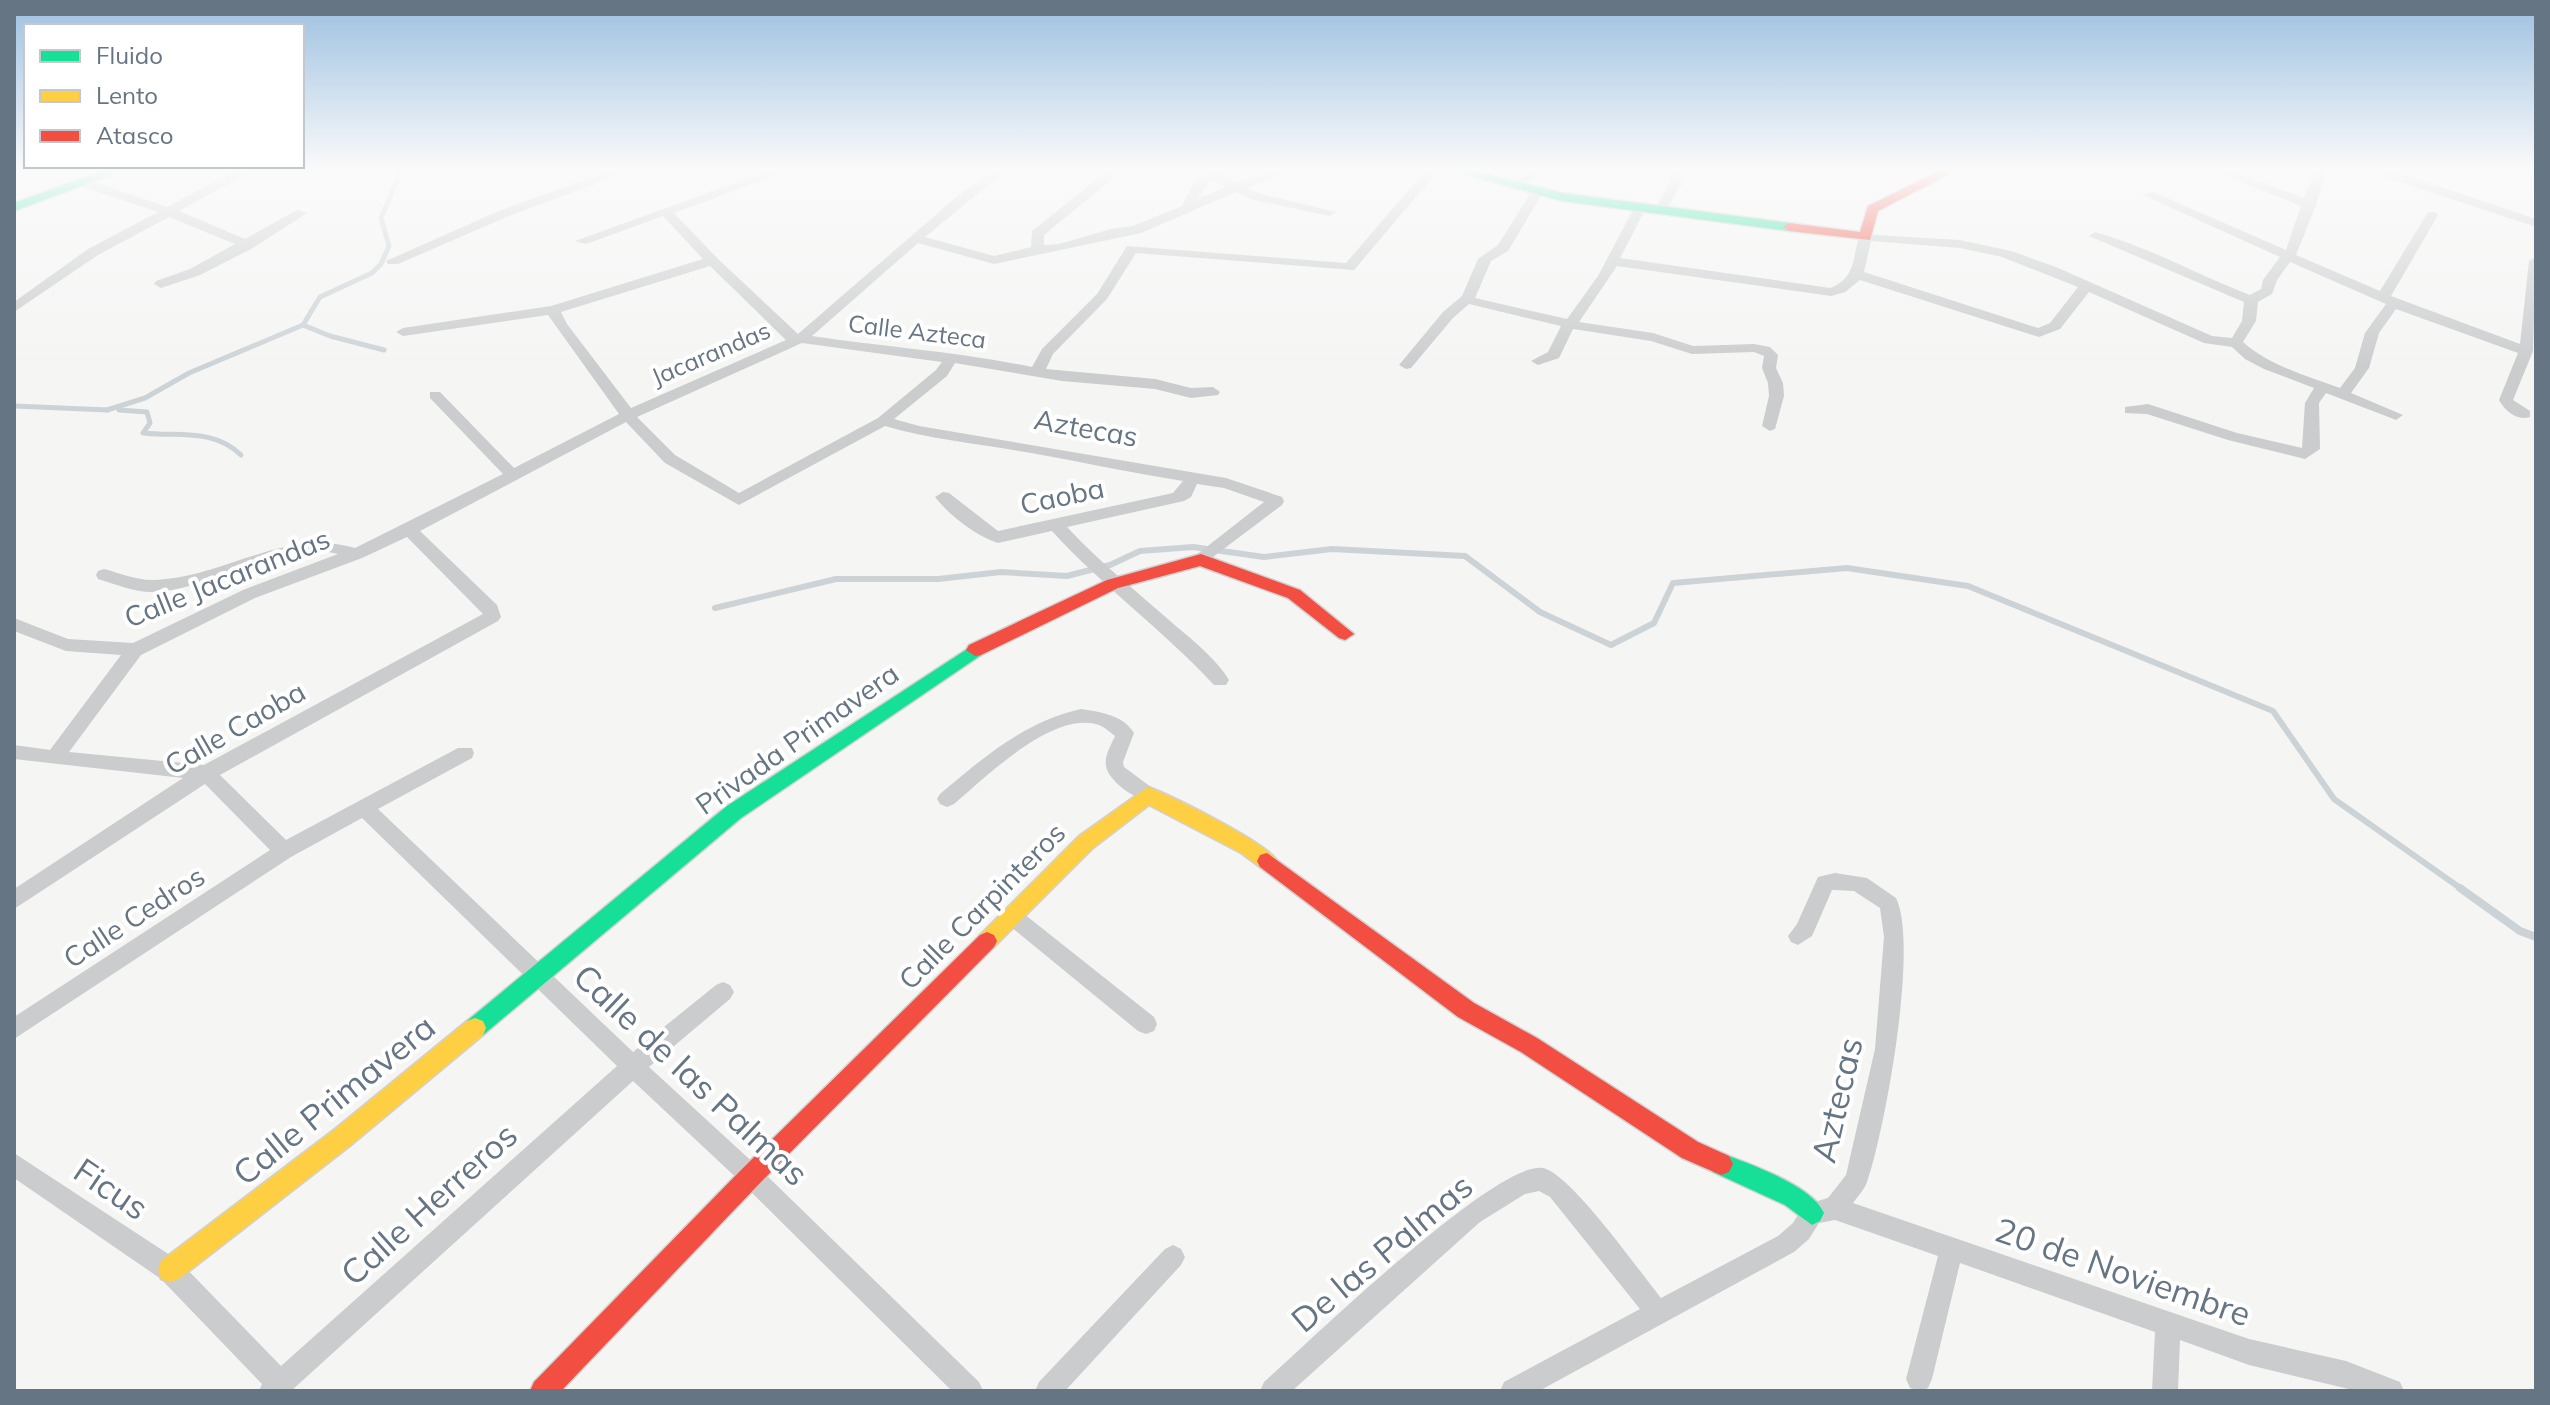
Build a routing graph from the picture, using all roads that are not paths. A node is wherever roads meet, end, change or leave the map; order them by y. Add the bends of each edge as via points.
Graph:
1 (122, 237) edge
2 (228, 237) edge
3 (262, 237) edge
4 (450, 237) edge
5 (594, 237) edge
6 (689, 237) edge
7 (921, 237) edge
8 (1036, 237) edge
9 (1106, 237) edge
10 (1127, 237) edge
11 (1375, 237) edge
12 (1510, 237) edge
13 (1623, 237) edge
14 (1862, 237) edge
15 (1865, 237) junction
16 (2097, 237) edge
17 (2243, 237) edge
18 (2296, 237) edge
19 (2421, 237) edge
20 (918, 239) junction
21 (581, 241) dead end
22 (248, 245) junction
23 (1038, 249) junction
24 (1132, 249) junction
25 (2287, 256) junction
26 (393, 261) dead end
27 (712, 261) junction
28 (1612, 261) junction
29 (2536, 261) edge
30 (1859, 275) junction
31 (161, 284) dead end
32 (2086, 286) junction
33 (2389, 299) junction
34 (1467, 300) junction
35 (2251, 300) junction
36 (2534, 304) edge
37 (14, 308) edge
38 (553, 310) junction
39 (1571, 324) junction
40 (403, 332) dead end
41 (800, 339) junction
42 (2236, 343) junction
43 (2526, 351) junction
44 (951, 358) junction
45 (1538, 361) dead end
46 (1406, 365) dead end
47 (1037, 372) junction
48 (2322, 387) junction
49 (1213, 392) dead end
50 (435, 395) dead end
51 (2342, 395) junction
52 (2130, 410) dead end
53 (2525, 414) dead end
54 (628, 415) junction
55 (2396, 415) dead end
56 (883, 421) junction
57 (1770, 426) dead end
58 (514, 477) junction
59 (1193, 477) junction
60 (943, 497) dead end
61 (1056, 525) junction
62 (409, 530) junction
63 (356, 554) junction
64 (1201, 560) junction
65 (255, 561) junction
66 (104, 575) dead end
67 (1113, 584) junction
68 (249, 594) junction
69 (14, 624) edge
70 (1345, 634) dead end
71 (135, 650) junction
72 (1220, 680) dead end
73 (14, 752) edge
74 (465, 753) dead end
75 (54, 758) junction
76 (206, 773) junction
77 (1148, 795) junction
78 (947, 799) dead end
79 (364, 808) junction
80 (284, 851) junction
81 (14, 900) edge
82 (1012, 916) junction
83 (1798, 936) dead end
84 (536, 976) junction
85 (723, 992) dead end
86 (1146, 1024) dead end
87 (14, 1029) edge
88 (632, 1067) junction
89 (14, 1164) edge
90 (751, 1176) junction
91 (1823, 1211) junction
92 (1951, 1250) junction
93 (1173, 1257) dead end
94 (170, 1270) junction
95 (1658, 1313) junction
96 (2168, 1323) junction
97 (1919, 1379) dead end
98 (276, 1388) edge
99 (543, 1391) edge
100 (970, 1391) edge
101 (1048, 1391) edge
102 (1273, 1391) edge
103 (1513, 1391) edge
104 (2165, 1391) edge
105 (2391, 1391) edge

1 - 37 street
2 - 22 street
3 - 22 street
4 - 26 street
5 - 21 street
6 - 27 street, Calle Azteca
7 - 20 street, Jacarandas
8 - 23 street
9 - 23 street
10 - 24 street
11 - 24 street via 1349,267
12 - 34 street via 1485,259
13 - 28 street
14 - 15 street
15 - 30 street
15 - 32 street via 1983,248
16 - 35 street
17 - 25 street
18 - 25 street
19 - 33 street
20 - 23 street via 989,259
20 - 41 street, Jacarandas
22 - 31 street
24 - 47 street via 1102,296 1052,347
25 - 33 street
25 - 35 street via 2267,291
27 - 38 street
27 - 41 street, Calle Azteca via 785,334
28 - 30 street via 1823,292 1848,286
28 - 39 street
29 - 36 street
30 - 32 street via 2039,333 2055,326
32 - 42 street via 2209,340
33 - 43 street
33 - 51 street via 2362,368
34 - 39 street
34 - 46 street
35 - 42 street via 2249,321
36 - 43 street
38 - 40 street
38 - 54 street
39 - 45 street via 1554,355
39 - 57 street via 1653,337 1692,350 1765,350 1771,355 1769,368 1778,393
41 - 44 street, Calle Azteca
41 - 54 street, Jacarandas
42 - 48 street via 2259,361
43 - 53 street via 2506,400
44 - 47 street, Calle Azteca
44 - 56 street via 942,373
47 - 49 street, Calle Azteca
48 - 51 street
48 - 52 street via 2312,403 2309,453 2274,448 2148,409
50 - 58 street
51 - 55 street
54 - 56 street via 670,459 739,500
54 - 58 street, Jacarandas
56 - 59 street, Aztecas
58 - 62 street, Jacarandas
59 - 61 street, Caoba via 1178,497
59 - 64 street, Aztecas via 1276,501
60 - 61 street, Caoba via 994,536
61 - 67 street
62 - 63 street, Calle Jacarandas
62 - 76 street, Calle Caoba via 491,609 492,617
63 - 65 street via 331,545
63 - 68 street, Calle Jacarandas
64 - 67 street, Privada Primavera
64 - 70 street via 1294,594
65 - 66 street via 152,586
65 - 68 street
67 - 72 street via 1175,632
67 - 84 street, Privada Primavera via 985,643 734,812
68 - 71 street, Calle Jacarandas
69 - 71 street, Calle Jacarandas via 66,645
71 - 75 street
73 - 75 street
74 - 79 street, Calle Cedros
75 - 76 street
76 - 80 street
76 - 81 street, Calle Caoba
77 - 78 street via 1116,771 1114,762 1125,733 1102,716 1087,715 1034,730
77 - 82 street, Calle Carpinteros via 1086,842
77 - 91 street, 20 de Noviembre via 1248,847 1466,1010 1690,1150
79 - 80 street, Calle Cedros
79 - 84 street, Calle de las Palmas
80 - 87 street, Calle Cedros
82 - 86 street
82 - 90 street, Calle Carpinteros
83 - 91 street, Aztecas via 1825,883 1851,880 1889,904 1894,937 1886,1049 1856,1180
84 - 88 street, Calle de las Palmas
84 - 94 street, Calle Primavera via 343,1137
85 - 88 street, Calle Herreros
88 - 90 street, Calle de las Palmas
88 - 98 street, Calle Herreros
89 - 94 street, Ficus
90 - 99 street, Calle Carpinteros
90 - 100 street, Calle de las Palmas
91 - 92 street, 20 de Noviembre
91 - 95 street, Aztecas via 1786,1244
92 - 96 street, 20 de Noviembre
92 - 97 street
93 - 101 street
94 - 98 street, Ficus
95 - 102 street, De las Palmas via 1558,1189 1541,1179 1521,1183 1472,1214
95 - 103 street, Aztecas
96 - 104 street
96 - 105 street, 20 de Noviembre via 2249,1352 2346,1374

